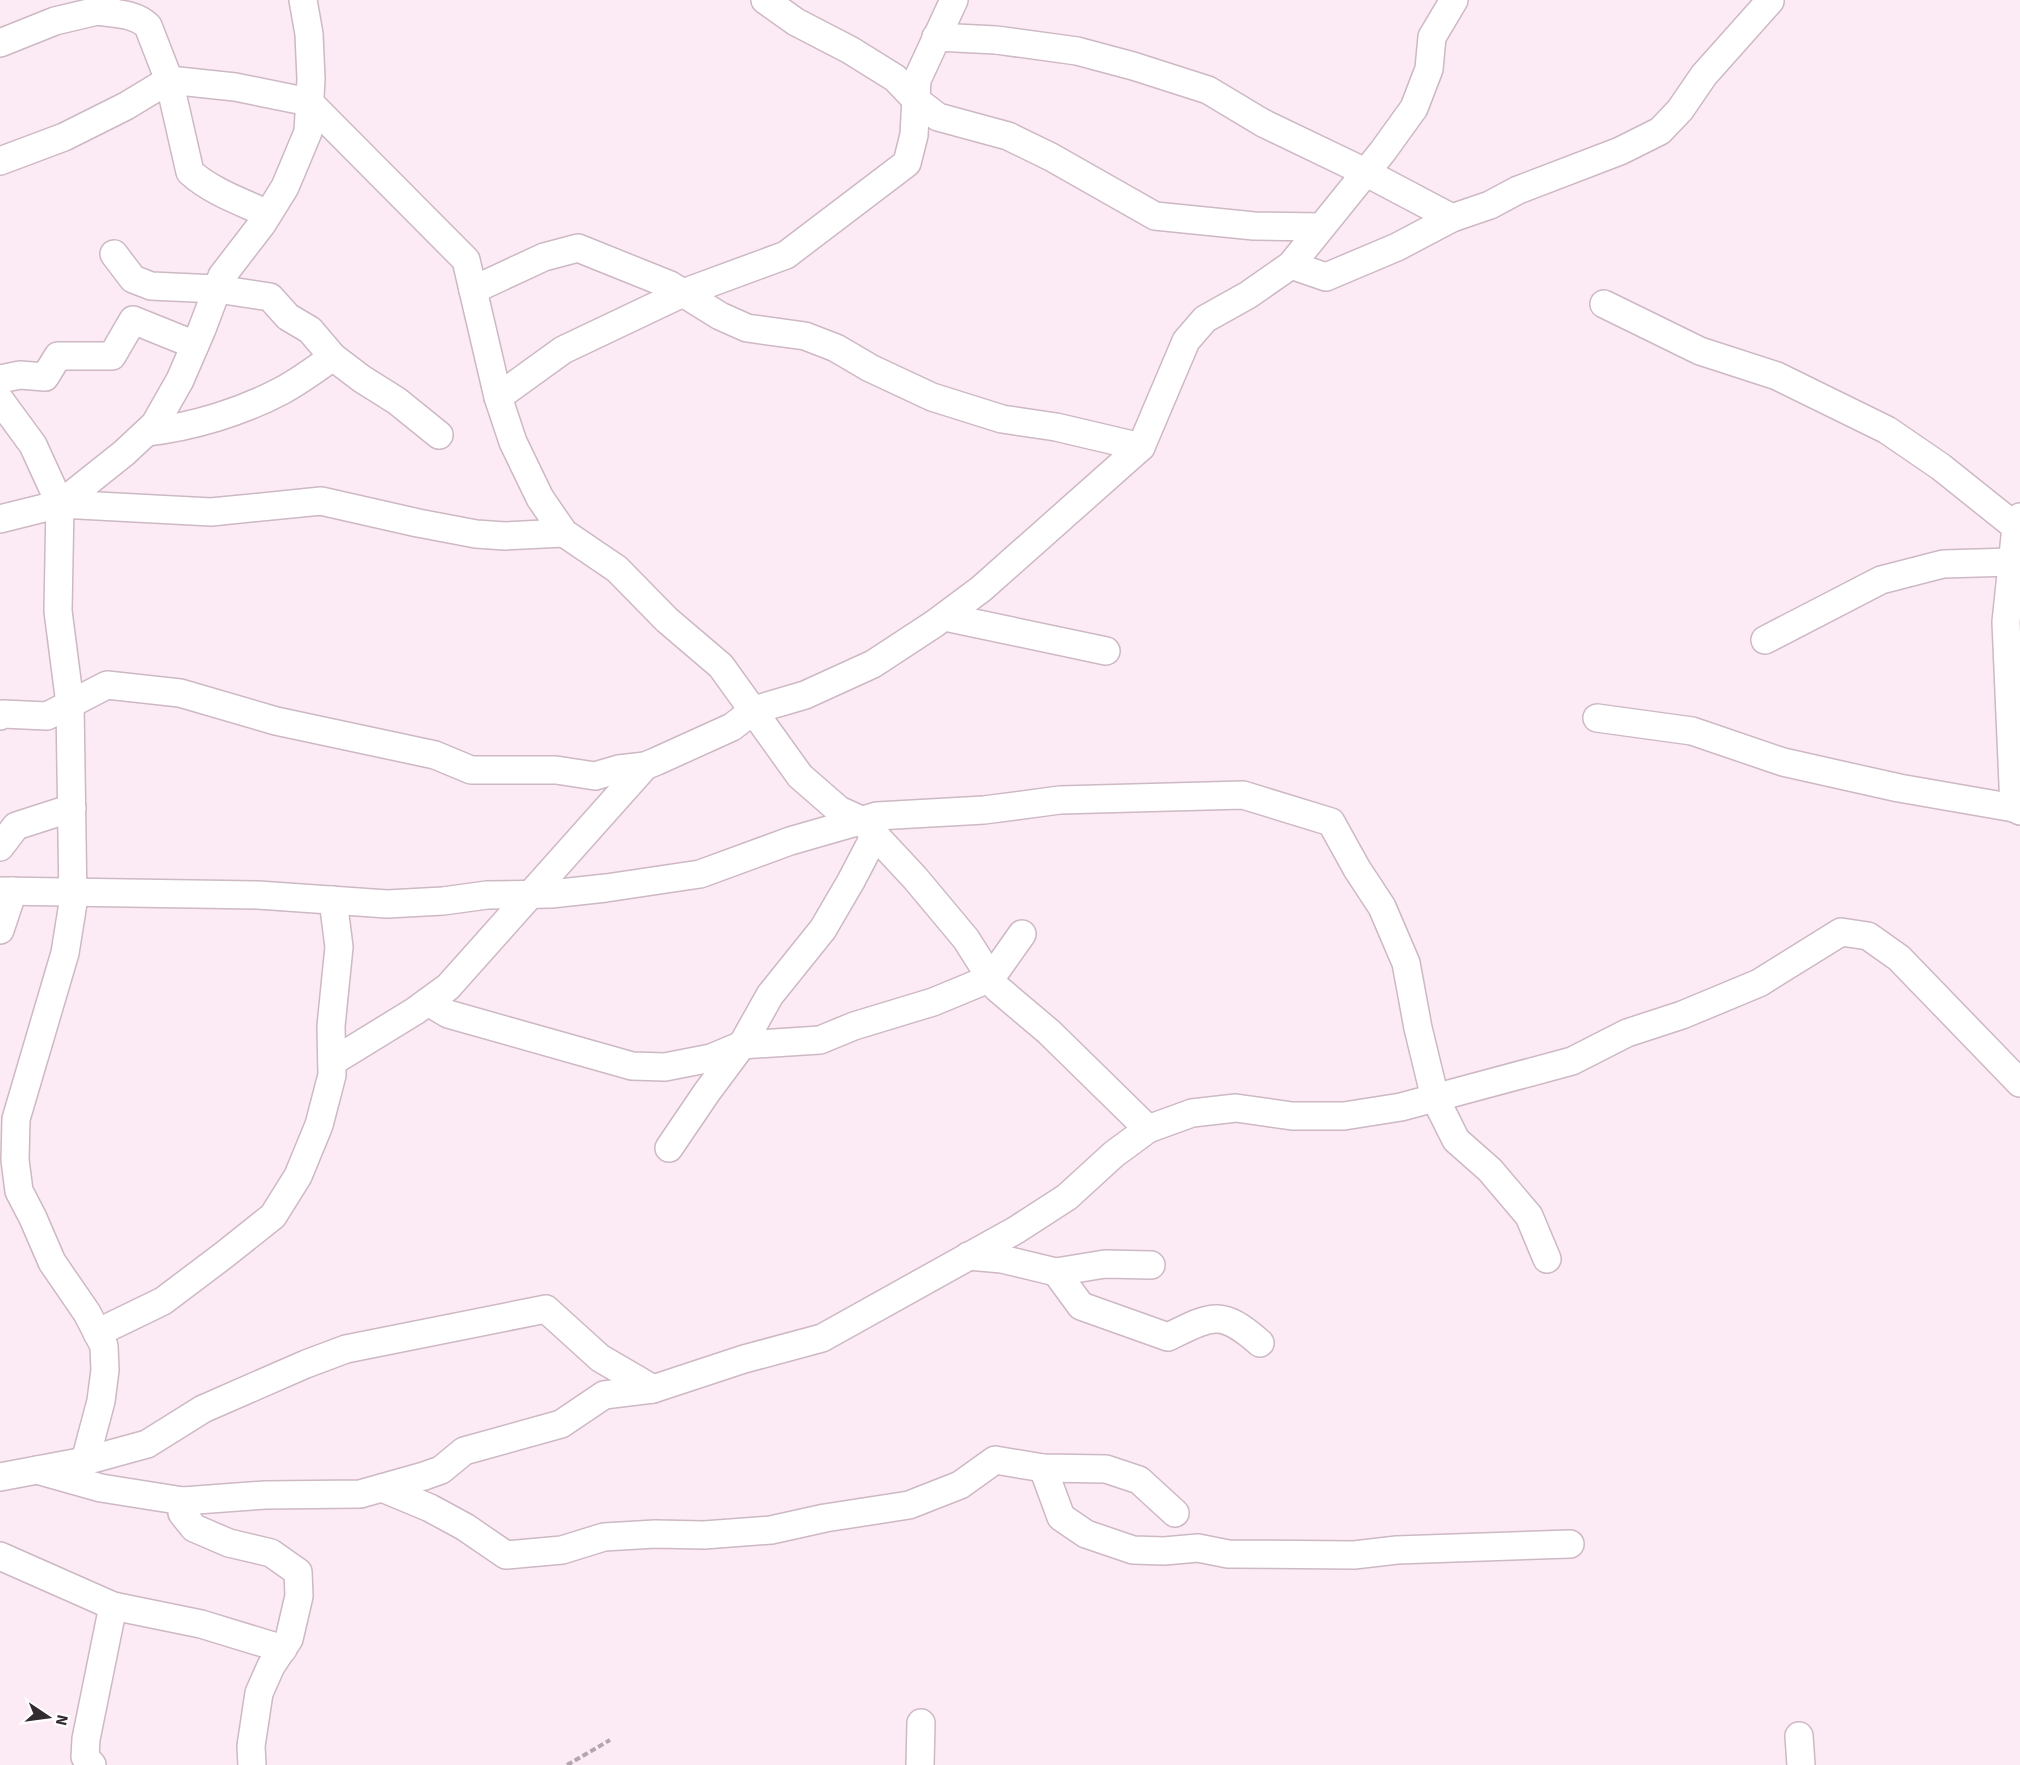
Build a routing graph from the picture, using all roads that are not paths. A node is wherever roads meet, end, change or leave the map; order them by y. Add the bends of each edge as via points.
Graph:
1 (303, 0) edge
2 (765, 0) edge
3 (954, 0) edge
4 (1454, 0) edge
5 (1770, 1) edge
6 (102, 6) edge
7 (936, 37) junction
8 (0, 43) edge
9 (169, 80) junction
10 (916, 100) junction
11 (309, 102) junction
12 (0, 160) edge
13 (1365, 172) junction
14 (268, 214) junction
15 (1452, 218) junction
16 (1322, 227) junction
17 (114, 254) dead end
18 (1291, 265) junction
19 (218, 289) junction
20 (473, 290) junction
21 (683, 293) junction
22 (1604, 304) dead end
23 (195, 345) junction
24 (333, 357) junction
25 (0, 379) edge
26 (498, 397) junction
27 (0, 400) edge
28 (147, 432) junction
29 (439, 435) dead end
30 (1141, 447) junction
31 (60, 504) junction
32 (0, 519) edge
33 (2018, 522) edge
34 (564, 533) junction
35 (2012, 562) junction
36 (945, 617) junction
37 (1765, 640) dead end
38 (1106, 651) dead end
39 (70, 704) junction
40 (754, 711) junction
41 (0, 716) edge
42 (1597, 718) dead end
43 (645, 766) junction
44 (72, 808) junction
45 (2017, 810) edge
46 (868, 828) junction
47 (0, 847) edge
48 (7, 891) edge
49 (73, 893) junction
50 (530, 895) junction
51 (333, 900) junction
52 (0, 930) edge
53 (1022, 934) dead end
54 (991, 978) junction
55 (428, 1002) junction
56 (742, 1045) junction
57 (332, 1062) junction
58 (2020, 1083) edge
59 (1435, 1098) junction
60 (1148, 1129) junction
61 (669, 1148) dead end
62 (968, 1256) junction
63 (1547, 1259) dead end
64 (1151, 1265) dead end
65 (1056, 1272) junction
66 (98, 1333) junction
67 (1260, 1343) dead end
68 (653, 1389) junction
69 (85, 1461) junction
70 (1043, 1468) junction
71 (38, 1470) junction
72 (0, 1477) edge
73 (382, 1488) junction
74 (183, 1501) junction
75 (1175, 1513) dead end
76 (1570, 1544) dead end
77 (0, 1556) edge
78 (113, 1605) junction
79 (283, 1649) junction
80 (921, 1723) dead end
81 (1799, 1736) dead end
82 (92, 1765) edge
83 (252, 1765) edge
84 (920, 1765) edge
85 (1800, 1765) edge

1 - 11 street via 309,34
2 - 10 street via 895,78
3 - 7 street
4 - 13 street via 1432,37 1428,69 1414,108
5 - 15 street via 1660,131 1620,151
6 - 8 street
6 - 9 street via 148,26
7 - 10 street via 917,80
7 - 13 street via 1077,51 1133,66 1208,90 1263,123
9 - 11 street via 235,87
9 - 12 street via 64,137
9 - 14 street via 190,172 214,189
10 - 16 street via 938,117 1019,141 1155,216 1254,226
10 - 21 street via 908,163 786,255
11 - 14 street via 308,132 285,187
11 - 20 street via 466,260
13 - 15 street
13 - 16 street
14 - 19 street via 222,276
15 - 18 street via 1326,277
16 - 18 street
17 - 19 street via 133,279 151,286
18 - 30 street via 1205,319 1186,341
19 - 23 street
19 - 24 street via 270,297 288,317 310,330
20 - 21 street via 544,257 578,248
20 - 26 street
21 - 26 street via 563,350
21 - 30 street via 747,328 805,336 836,348 932,397 1002,419
22 - 33 street via 1700,351 1778,376 1887,430
23 - 25 street via 133,320 112,356 58,356 45,377 20,375
23 - 28 street via 180,380
24 - 28 street via 283,390 243,408 175,429
24 - 29 street
26 - 34 street via 513,442 540,498
27 - 31 street via 33,445
28 - 31 street
30 - 36 street
31 - 32 street
31 - 34 street via 211,512 321,501 476,534
31 - 39 street via 58,611
33 - 35 street
34 - 40 street via 617,568 667,620 721,666
35 - 37 street via 1943,564 1881,580
35 - 45 street via 2006,622
36 - 38 street
36 - 40 street via 873,664 805,695
39 - 41 street via 47,716
39 - 43 street via 107,684 180,693 276,721 435,755 471,770 556,770 595,776
39 - 44 street
40 - 43 street via 732,728
40 - 46 street via 800,776 839,810
42 - 45 street via 1692,731 1783,762
43 - 50 street
44 - 47 street via 16,826
44 - 49 street
46 - 50 street via 790,841 700,874
46 - 54 street via 966,939
46 - 56 street via 851,881 823,929 770,995
46 - 59 street via 877,816 984,810 1060,800 1243,795 1331,822 1382,907 1406,963
48 - 49 street
48 - 52 street
49 - 51 street
49 - 66 street via 65,952 15,1119 15,1160 19,1191 52,1262
50 - 51 street via 387,904
50 - 55 street via 465,970
51 - 57 street via 339,947
53 - 54 street
54 - 56 street via 820,1040
54 - 60 street via 997,988 1049,1032
55 - 56 street via 448,1014 632,1066 665,1067 711,1058
55 - 57 street
56 - 61 street
57 - 66 street via 319,1125 298,1176 273,1216 163,1302
58 - 59 street via 1899,958 1868,936 1841,932 1759,983 1682,1016 1627,1033 1572,1061
59 - 60 street via 1344,1116 1292,1116 1236,1108 1192,1113
59 - 63 street via 1456,1140 1490,1170 1529,1216
60 - 62 street via 1067,1197
62 - 65 street via 1002,1259
62 - 68 street via 822,1338
64 - 65 street via 1105,1264
65 - 67 street via 1081,1306 1107,1317 1168,1336 1199,1322 1220,1318 1240,1325
66 - 69 street via 104,1346 102,1401
68 - 69 street via 600,1358 546,1309 346,1349 203,1409 147,1444
68 - 73 street via 604,1395 561,1424 464,1451 441,1470
69 - 71 street
70 - 73 street via 995,1460 960,1485 909,1505 771,1530 604,1537 562,1550 506,1556 465,1527
70 - 75 street via 1106,1469 1138,1480
70 - 76 street via 1061,1517 1086,1534 1132,1550 1198,1548 1228,1554 1354,1555
71 - 72 street
71 - 74 street via 101,1488
73 - 74 street via 360,1494
74 - 79 street via 182,1513 195,1528 229,1543 271,1553 298,1572 299,1596
77 - 78 street
78 - 79 street via 201,1624
78 - 82 street via 86,1739 85,1757
79 - 83 street via 259,1693
80 - 84 street
81 - 85 street

